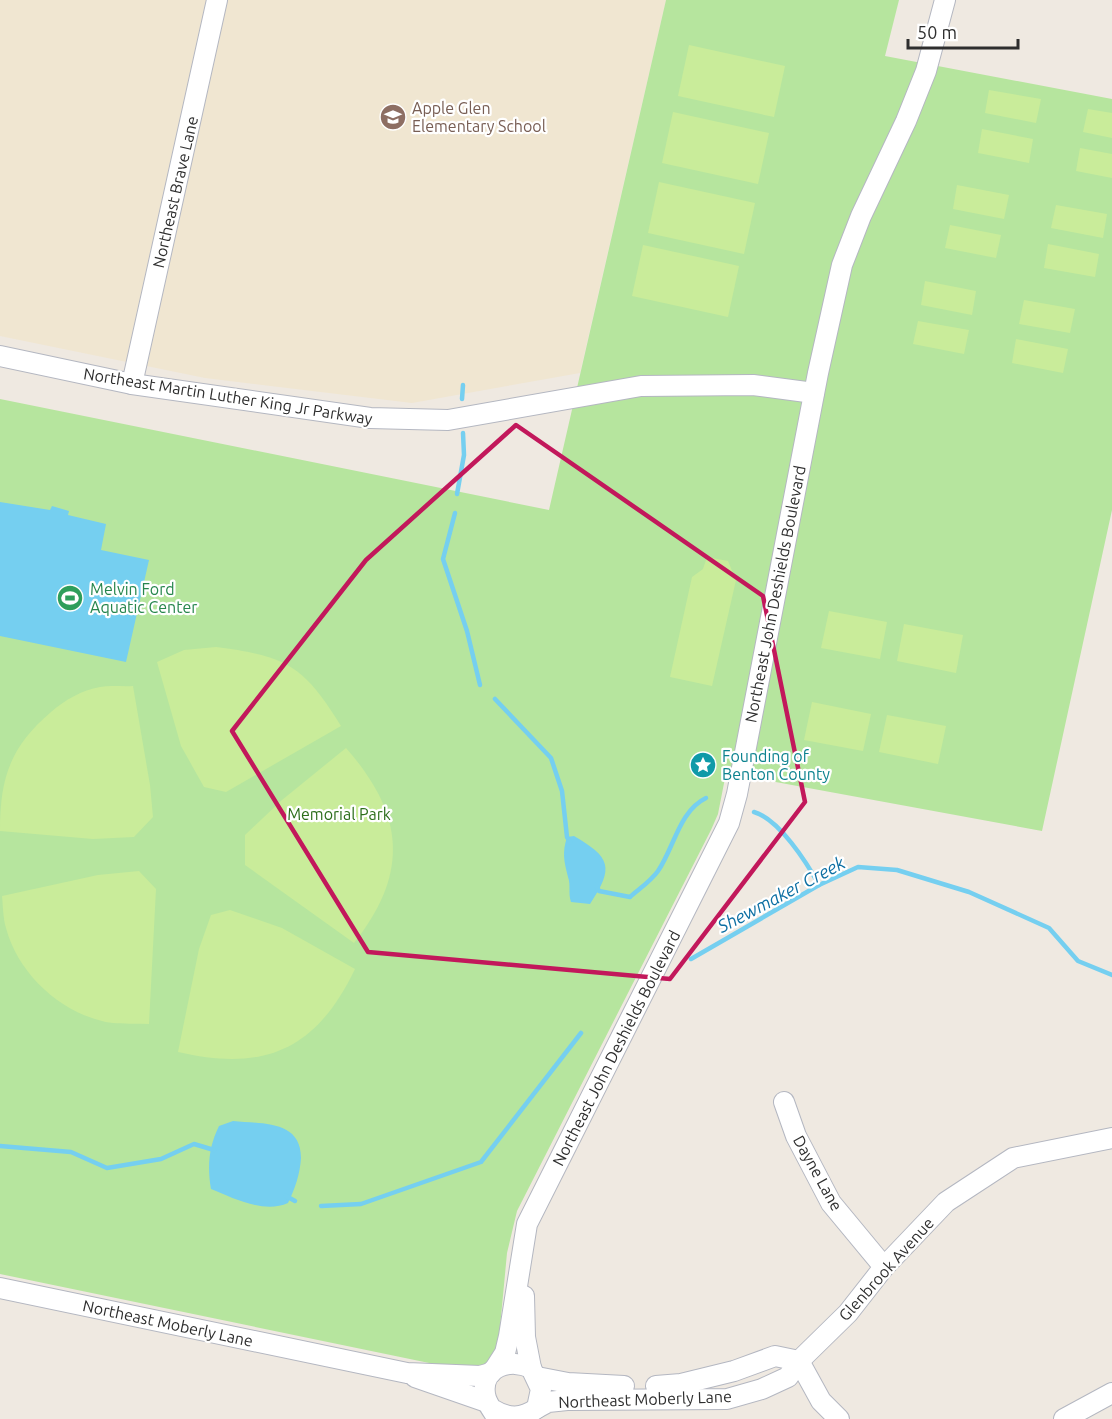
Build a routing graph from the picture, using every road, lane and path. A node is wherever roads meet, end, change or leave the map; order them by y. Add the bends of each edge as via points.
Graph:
1 (217, 0) edge
2 (945, 0) edge
3 (0, 356) edge
4 (132, 384) junction
5 (814, 393) junction
6 (784, 1102) dead end
7 (1112, 1138) edge
8 (884, 1267) junction
9 (521, 1269) junction
10 (0, 1288) edge
11 (798, 1361) junction
12 (494, 1370) junction
13 (534, 1372) junction
14 (407, 1373) junction
15 (1112, 1393) edge
16 (492, 1410) edge
17 (531, 1414) edge
18 (839, 1419) edge
19 (1064, 1419) edge

1 - 4 street, Northeast Brave Lane
2 - 5 street, Northeast John Deshields Boulevard via 926,71 843,265
3 - 4 street, Northeast Martin Luther King Jr Parkway
4 - 5 street, Northeast Martin Luther King Jr Parkway via 370,418 448,420 641,387 753,386
5 - 9 street, Northeast John Deshields Boulevard via 729,823 539,1198 528,1224
6 - 8 street, Dayne Lane via 796,1136 831,1203
7 - 8 street, Glenbrook Avenue via 1013,1158 946,1202
8 - 11 street, Glenbrook Avenue via 848,1313
9 - 12 street, Northeast John Deshields Boulevard via 505,1353
9 - 13 street, Northeast John Deshields Boulevard via 525,1337
10 - 14 street, Northeast Moberly Lane
11 - 13 street, Northeast Moberly Lane via 775,1356 681,1384 568,1383
11 - 17 street, Northeast Moberly Lane via 788,1377 727,1399 567,1400 548,1402
11 - 18 street via 821,1401
12 - 13 street via 512,1362
12 - 14 street, Northeast Moberly Lane via 480,1376
12 - 16 street via 485,1388
13 - 17 street via 542,1389
14 - 16 street, Northeast Moberly Lane
15 - 19 street
16 - 17 street via 519,1418

